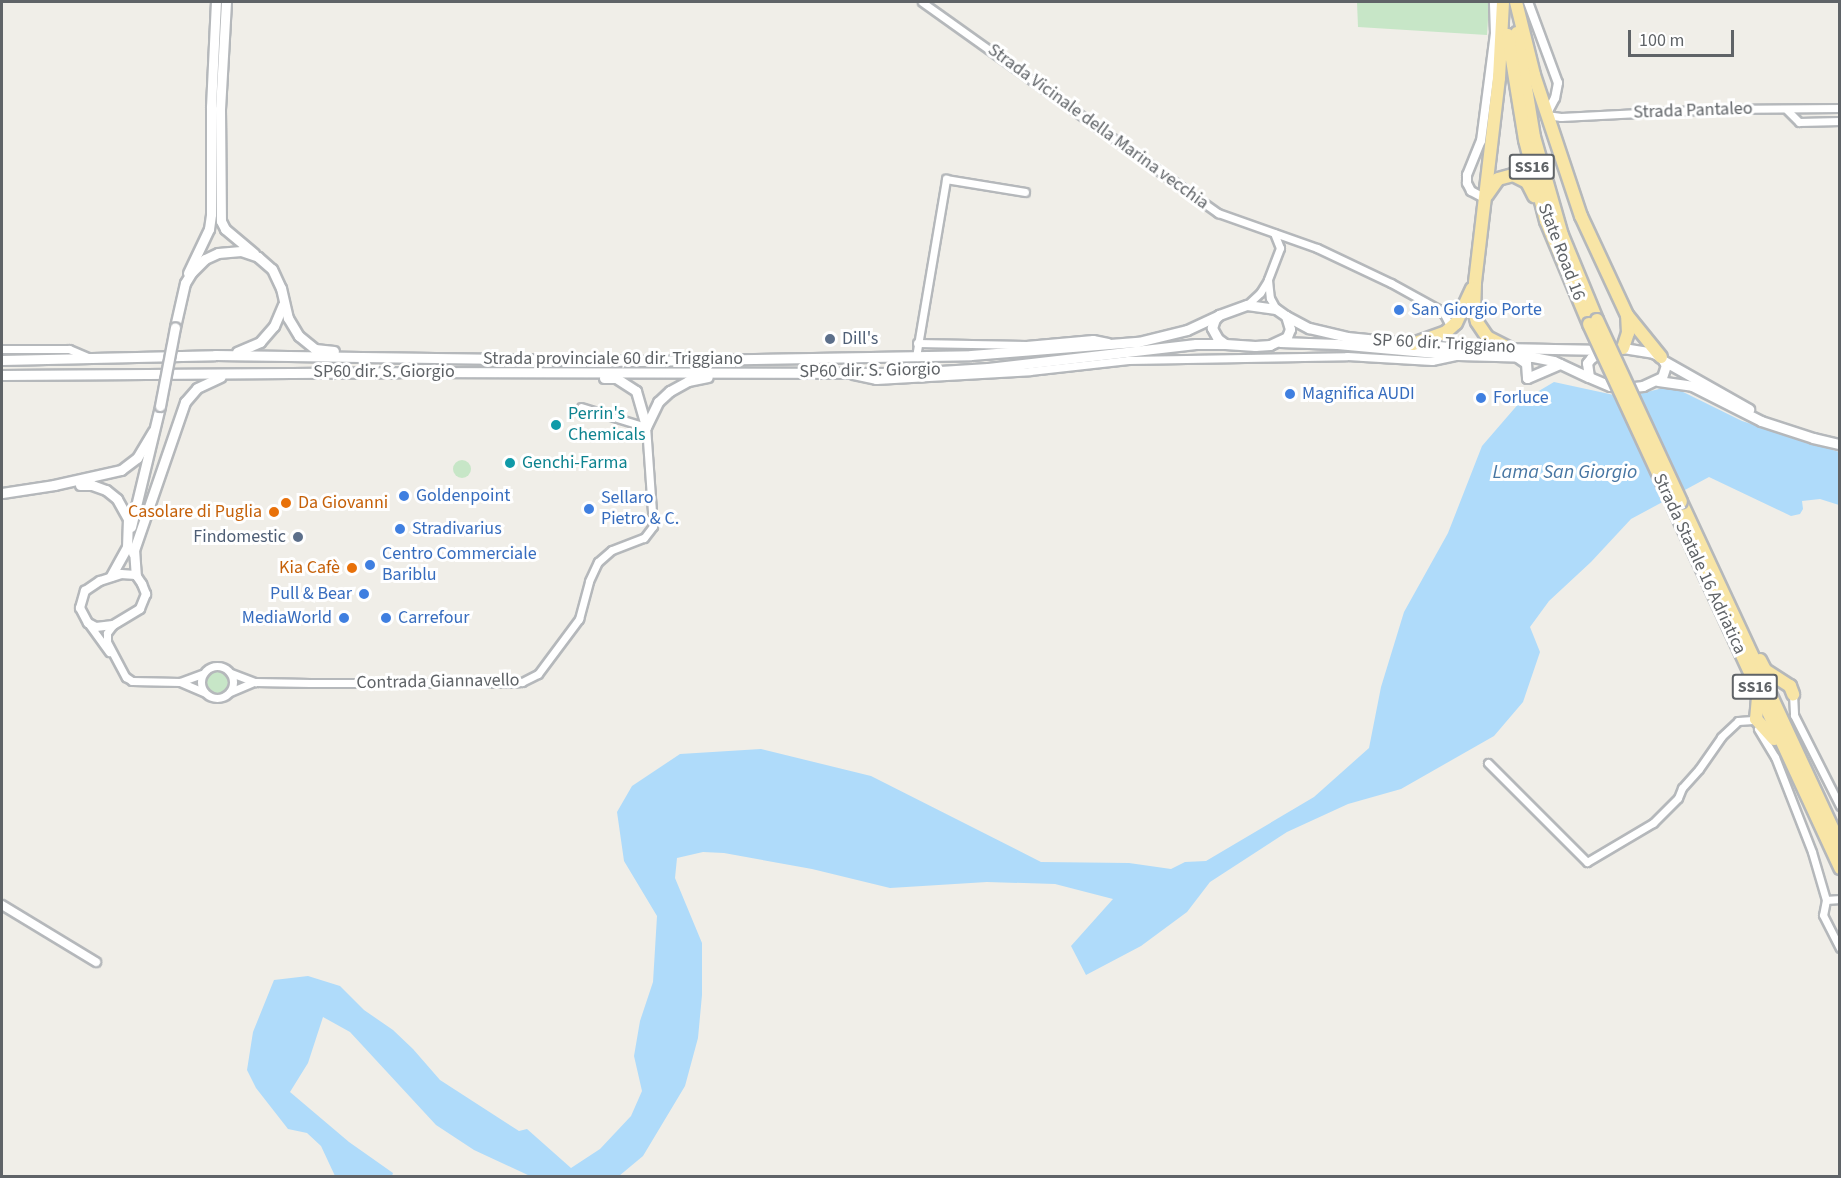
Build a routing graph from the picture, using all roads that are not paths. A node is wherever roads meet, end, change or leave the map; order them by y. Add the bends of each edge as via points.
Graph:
1 (216, 2) edge
2 (226, 2) edge
3 (922, 2) edge
4 (1494, 2) edge
5 (1503, 2) edge
6 (1515, 2) edge
7 (1528, 2) edge
8 (1839, 108) edge
9 (1787, 110) junction
10 (1546, 115) junction
11 (1839, 121) edge
12 (1563, 163) junction
13 (1554, 188) junction
14 (1024, 192) dead end
15 (1573, 194) junction
16 (1486, 199) junction
17 (1546, 221) junction
18 (1274, 233) junction
19 (1296, 241) junction
20 (1280, 248) junction
21 (258, 257) junction
22 (1268, 280) junction
23 (185, 283) junction
24 (1475, 283) junction
25 (283, 305) junction
26 (1247, 305) junction
27 (1276, 309) junction
28 (1219, 315) junction
29 (1626, 315) junction
30 (1286, 316) junction
31 (1593, 322) junction
32 (1450, 328) junction
33 (1280, 342) junction
34 (917, 343) junction
35 (1113, 344) junction
36 (1226, 344) junction
37 (1413, 344) junction
38 (1249, 346) junction
39 (1623, 348) junction
40 (2, 349) edge
41 (1606, 350) junction
42 (1513, 352) junction
43 (215, 355) junction
44 (1458, 355) junction
45 (414, 357) junction
46 (916, 357) junction
47 (90, 358) junction
48 (1248, 358) junction
49 (1662, 359) junction
50 (2, 360) edge
51 (1562, 364) junction
52 (539, 372) junction
53 (760, 372) junction
54 (845, 372) junction
55 (246, 373) junction
56 (2, 375) edge
57 (1589, 377) junction
58 (1658, 381) junction
59 (581, 407) dead end
60 (646, 427) junction
61 (153, 431) junction
62 (1794, 432) junction
63 (1839, 444) edge
64 (54, 485) junction
65 (2, 493) edge
66 (1677, 504) junction
67 (137, 507) junction
68 (130, 531) junction
69 (133, 553) junction
70 (136, 575) junction
71 (111, 576) junction
72 (1731, 612) junction
73 (88, 623) junction
74 (113, 625) junction
75 (111, 654) junction
76 (202, 674) junction
77 (231, 674) junction
78 (180, 682) junction
79 (255, 682) junction
80 (1757, 690) junction
81 (204, 692) junction
82 (228, 693) junction
83 (1793, 694) junction
84 (1754, 719) junction
85 (1791, 754) junction
86 (1488, 763) dead end
87 (1839, 806) edge
88 (1839, 845) edge
89 (1839, 868) edge
90 (1839, 899) edge
91 (1826, 900) junction
92 (2, 905) edge
93 (1839, 948) edge
94 (96, 962) dead end

1 - 23 main road via 211,214 209,229
2 - 21 main road via 220,109 221,221
3 - 18 street, Strada Vicinale della Marina vecchia via 1218,213
4 - 16 street via 1495,33 1483,130 1477,156 1467,175 1471,191
5 - 16 highway, SS16
5 - 17 highway, State Road 16 / SS16 via 1523,128
6 - 10 highway, SS16
6 - 13 highway, State Road 16 / SS16 via 1524,88
7 - 10 street via 1558,83
8 - 9 street, Strada Pantaleo
9 - 10 street, Strada Pantaleo
9 - 11 street via 1799,122
10 - 12 highway, SS16
12 - 13 highway, SS16
12 - 15 highway, SS16
13 - 15 highway, SS16 via 1572,189
13 - 31 highway, State Road 16 / SS16 via 1562,235
14 - 34 street via 946,179
15 - 29 highway, SS16
16 - 17 highway, SS16 via 1498,179 1520,177 1532,188
16 - 24 highway, SS16
17 - 31 highway, State Road 16 / SS16
18 - 19 street, Strada Vicinale della Marina vecchia
18 - 20 street
19 - 20 street
19 - 32 street, Strada Vicinale della Marina vecchia via 1339,258 1438,309
20 - 22 street
21 - 23 main road via 241,251 218,253 198,264
21 - 25 main road via 278,279
22 - 26 street
22 - 27 street
23 - 61 main road, bridge
24 - 32 highway via 1459,319
24 - 42 highway, SS16 via 1477,322 1487,337
25 - 43 main road via 274,326 260,342 244,350
25 - 45 main road via 299,336 315,349
26 - 27 main road
26 - 28 main road, Strada provinciale 60 dir. Triggiano
27 - 30 main road, SP 60 dir. Triggiano
28 - 35 main road, Strada provinciale 60 dir. Triggiano via 1158,338
28 - 36 main road via 1212,323 1213,332
29 - 39 highway via 1628,333
29 - 49 highway, SS16
30 - 33 main road via 1290,329
30 - 37 main road, SP 60 dir. Triggiano via 1329,334
31 - 66 highway, Strada Statale 16 Adriatica / SS16, bridge
32 - 37 highway
33 - 38 main road, SP60 dir. S. Giorgio
33 - 44 main road
34 - 35 street via 1026,345 1093,339
34 - 46 street
35 - 46 main road, Strada provinciale 60 dir. Triggiano
36 - 38 main road, SP60 dir. S. Giorgio
36 - 54 main road, SP60 dir. S. Giorgio via 988,368
37 - 42 main road, SP 60 dir. Triggiano
38 - 48 street
39 - 41 main road, SP 60 dir. Triggiano
39 - 49 main road, SP 60 dir. Triggiano via 1653,353
40 - 47 street via 69,349
41 - 42 main road, SP 60 dir. Triggiano
41 - 57 main road via 1587,363
42 - 44 main road
42 - 51 main road
42 - 51 main road via 1526,363 1527,378
43 - 45 main road, Strada provinciale 60 dir. Triggiano
43 - 47 main road, Strada provinciale 60 dir. Triggiano
44 - 48 street via 1432,361 1347,356
45 - 46 main road, Strada provinciale 60 dir. Triggiano via 639,361
47 - 50 main road, Strada provinciale 60 dir. Triggiano
48 - 54 street via 1128,360 1030,371 876,380
49 - 58 main road via 1666,371
49 - 62 main road, SP 60 dir. Triggiano
51 - 57 main road
52 - 53 main road, SP60 dir. S. Giorgio
52 - 55 main road, SP60 dir. S. Giorgio
52 - 60 main road via 616,378 628,384 641,400
53 - 54 main road, SP60 dir. S. Giorgio
53 - 60 main road via 688,381 658,402
55 - 56 main road, SP60 dir. S. Giorgio
55 - 69 main road via 205,383 185,402
57 - 58 main road via 1625,388
58 - 62 main road via 1692,387 1761,421
59 - 60 street
60 - 79 street, Contrada Giannavello via 650,533 612,550 598,562 579,619 530,680
61 - 64 main road via 130,466
61 - 67 main road
62 - 63 main road
64 - 65 main road
64 - 68 main road via 92,484 106,490 125,510
66 - 72 highway, Strada Statale 16 Adriatica / SS16
66 - 80 highway, Strada Statale 16 Adriatica / SS16
67 - 68 main road
67 - 69 main road
68 - 71 main road via 127,547
69 - 70 main road
70 - 71 street
70 - 74 street via 146,594 144,602 133,615
71 - 73 street via 93,585 81,599 80,608
72 - 83 highway, SS16 via 1741,622 1765,670 1790,686
72 - 85 highway, Strada Statale 16 Adriatica / SS16
73 - 74 street via 96,627
73 - 75 street
74 - 75 street via 107,638
75 - 78 street via 132,681
76 - 77 street via 219,665
76 - 78 street
76 - 81 street
77 - 79 street
77 - 82 street via 232,687
78 - 81 street
79 - 82 street
80 - 84 highway, SS16
80 - 85 highway, Strada Statale 16 Adriatica / SS16
81 - 82 street via 216,698
83 - 85 highway, SS16 via 1784,688 1777,691 1793,736
83 - 87 street via 1794,715
84 - 85 highway, SS16
84 - 86 street via 1738,721 1721,737 1678,798 1653,823 1587,862
84 - 91 street via 1775,757
85 - 88 highway, Strada Statale 16 Adriatica / SS16
85 - 89 highway, Strada Statale 16 Adriatica / SS16
90 - 91 street
91 - 93 street via 1823,915
92 - 94 street

